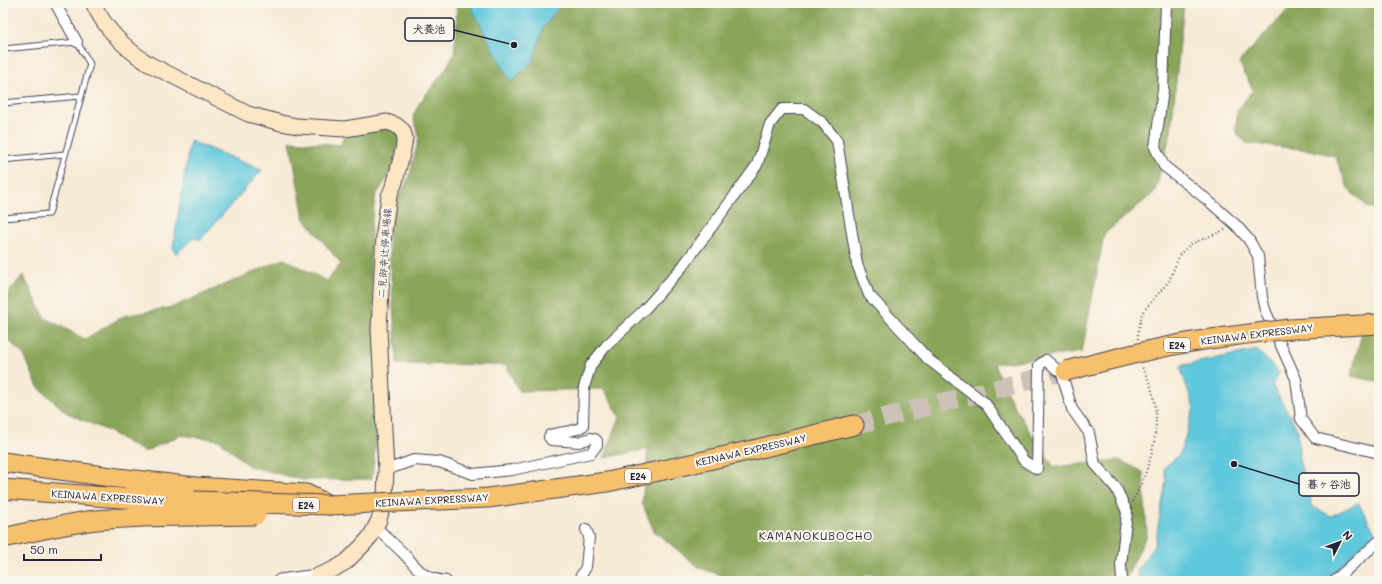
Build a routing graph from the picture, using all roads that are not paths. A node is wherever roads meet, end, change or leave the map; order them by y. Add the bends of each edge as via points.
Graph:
1 (55, 3) edge
2 (92, 3) edge
3 (1166, 3) edge
4 (77, 42) junction
5 (3, 49) edge
6 (80, 96) junction
7 (3, 103) edge
8 (65, 154) junction
9 (3, 160) edge
10 (3, 218) edge
11 (1379, 324) edge
12 (1066, 371) tunnel mouth
13 (854, 425) tunnel mouth
14 (1379, 453) edge
15 (3, 462) edge
16 (386, 470) junction
17 (3, 490) edge
18 (196, 502) junction
19 (408, 502) junction
20 (376, 527) junction
21 (586, 529) dead end
22 (3, 538) edge
23 (1379, 541) edge
24 (317, 579) edge
25 (280, 581) edge
26 (446, 581) edge
27 (578, 581) edge
28 (1122, 581) edge
29 (1334, 581) edge

1 - 4 street
2 - 16 main road, 二見御幸辻停車場線 via 106,27 133,54 248,114 298,126 345,129 387,122 403,131 403,150 389,196 379,329
3 - 14 street via 1163,90 1155,147 1161,160 1164,166 1236,225 1258,256 1264,310 1296,379 1301,420 1315,438
4 - 5 lane
4 - 6 lane via 90,64
6 - 7 lane
6 - 8 lane
8 - 9 lane
8 - 10 lane via 49,214
11 - 12 highway, KEINAWA EXPRESSWAY / E24, bridge via 1243,334 1127,355
13 - 19 highway, KEINAWA EXPRESSWAY / E24 via 607,482 488,498
15 - 18 highway via 118,478
16 - 20 main road, 二見御幸辻停車場線 via 385,496
16 - 28 street via 414,460 439,462 472,474 512,470 591,453 597,446 595,439 579,442 552,440 549,437 582,426 584,387 591,365 683,266 757,165 770,124 782,109 804,109 823,123 837,141 856,264 869,295 929,360 985,404 1024,461 1038,469 1039,365 1046,360 1062,374 1072,409 1089,433 1095,464 1116,488 1127,512 1121,564
17 - 18 highway, KEINAWA EXPRESSWAY / E24
18 - 19 highway, KEINAWA EXPRESSWAY / E24, bridge via 329,505
18 - 19 highway, bridge via 260,515 368,509
18 - 22 highway via 160,516 96,520
20 - 24 main road, 二見御幸辻停車場線 via 346,562
20 - 26 street via 417,570 436,580
21 - 27 street via 589,537 586,567
23 - 29 street
24 - 25 street

